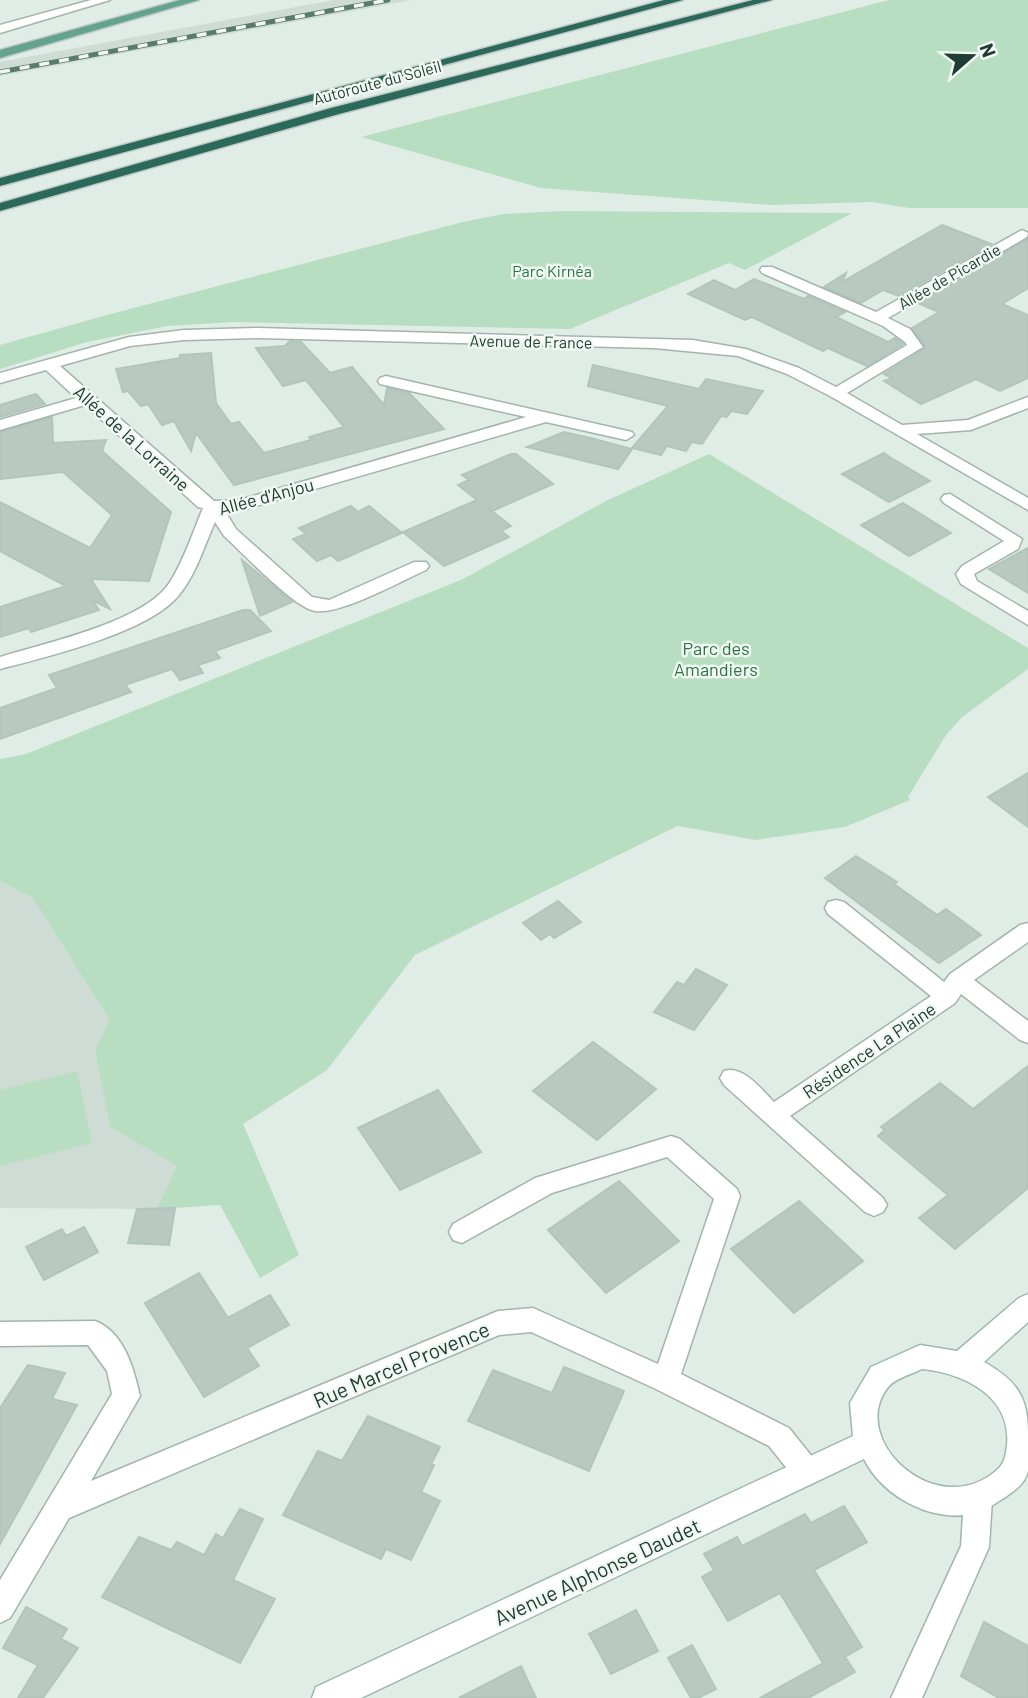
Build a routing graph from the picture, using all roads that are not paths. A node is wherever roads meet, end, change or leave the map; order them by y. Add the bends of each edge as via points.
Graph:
1 (104, 0) edge
2 (193, 0) edge
3 (677, 0) edge
4 (766, 0) edge
5 (0, 29) edge
6 (0, 54) edge
7 (0, 182) edge
8 (0, 207) edge
9 (1022, 234) dead end
10 (767, 270) dead end
11 (877, 318) junction
12 (48, 364) junction
13 (0, 378) edge
14 (386, 381) dead end
15 (836, 393) junction
16 (89, 399) junction
17 (1028, 402) edge
18 (549, 416) junction
19 (0, 425) edge
20 (971, 425) junction
21 (898, 430) junction
22 (626, 435) dead end
23 (950, 460) junction
24 (950, 499) dead end
25 (1028, 505) edge
26 (213, 506) junction
27 (420, 566) dead end
28 (1028, 619) edge
29 (0, 663) edge
30 (836, 908) dead end
31 (1028, 931) edge
32 (952, 988) junction
33 (1028, 1034) edge
34 (732, 1079) dead end
35 (774, 1115) junction
36 (874, 1205) dead end
37 (462, 1232) dead end
38 (1028, 1306) edge
39 (0, 1334) edge
40 (963, 1363) junction
41 (666, 1380) junction
42 (1024, 1433) edge
43 (868, 1443) junction
44 (807, 1472) junction
45 (978, 1499) junction
46 (57, 1510) junction
47 (0, 1608) edge
48 (327, 1698) edge
49 (906, 1698) edge

1 - 5 street
2 - 6 main road
3 - 7 highway, Autoroute du Soleil
4 - 8 highway, Autoroute du Soleil via 335,111
9 - 11 street, Allée de Picardie
10 - 11 street, Allée de Picardie
11 - 15 street, Allée de Picardie via 907,333 915,347
12 - 13 street, Avenue de France
12 - 15 street, Avenue de France via 129,342 214,333 654,343 741,352
12 - 16 street, Allée de la Lorraine
14 - 18 street, Allée d'Anjou
15 - 21 street, Avenue de France
16 - 19 street
16 - 26 street, Allée de la Lorraine via 204,503
17 - 20 street
18 - 22 street, Allée d'Anjou
18 - 26 street, Allée d'Anjou via 240,505
20 - 21 street
20 - 23 street
21 - 23 street, Avenue de France
23 - 25 street, Avenue de France
24 - 28 street via 1013,540 965,575 970,584
26 - 27 street, Allée de la Lorraine via 230,532 317,606 332,605
26 - 29 street, Allée d'Anjou via 180,582 155,608 114,628
30 - 32 street
31 - 32 street, Résidence La Plaine
32 - 33 street
32 - 35 street, Résidence La Plaine
34 - 35 street
35 - 36 street
37 - 41 street via 544,1185 671,1146 729,1196
38 - 40 street
39 - 46 street via 95,1333 120,1366 125,1396
40 - 42 street via 1002,1391
40 - 43 street via 920,1357 884,1371 864,1404
41 - 44 street, Rue Marcel Provence via 779,1437
41 - 46 street, Rue Marcel Provence via 533,1320 498,1323
42 - 45 street via 1013,1474
43 - 44 street, Avenue Alphonse Daudet
43 - 45 street via 881,1466 901,1485 926,1497 953,1502
44 - 48 street, Avenue Alphonse Daudet
45 - 49 street via 975,1547
46 - 47 street

